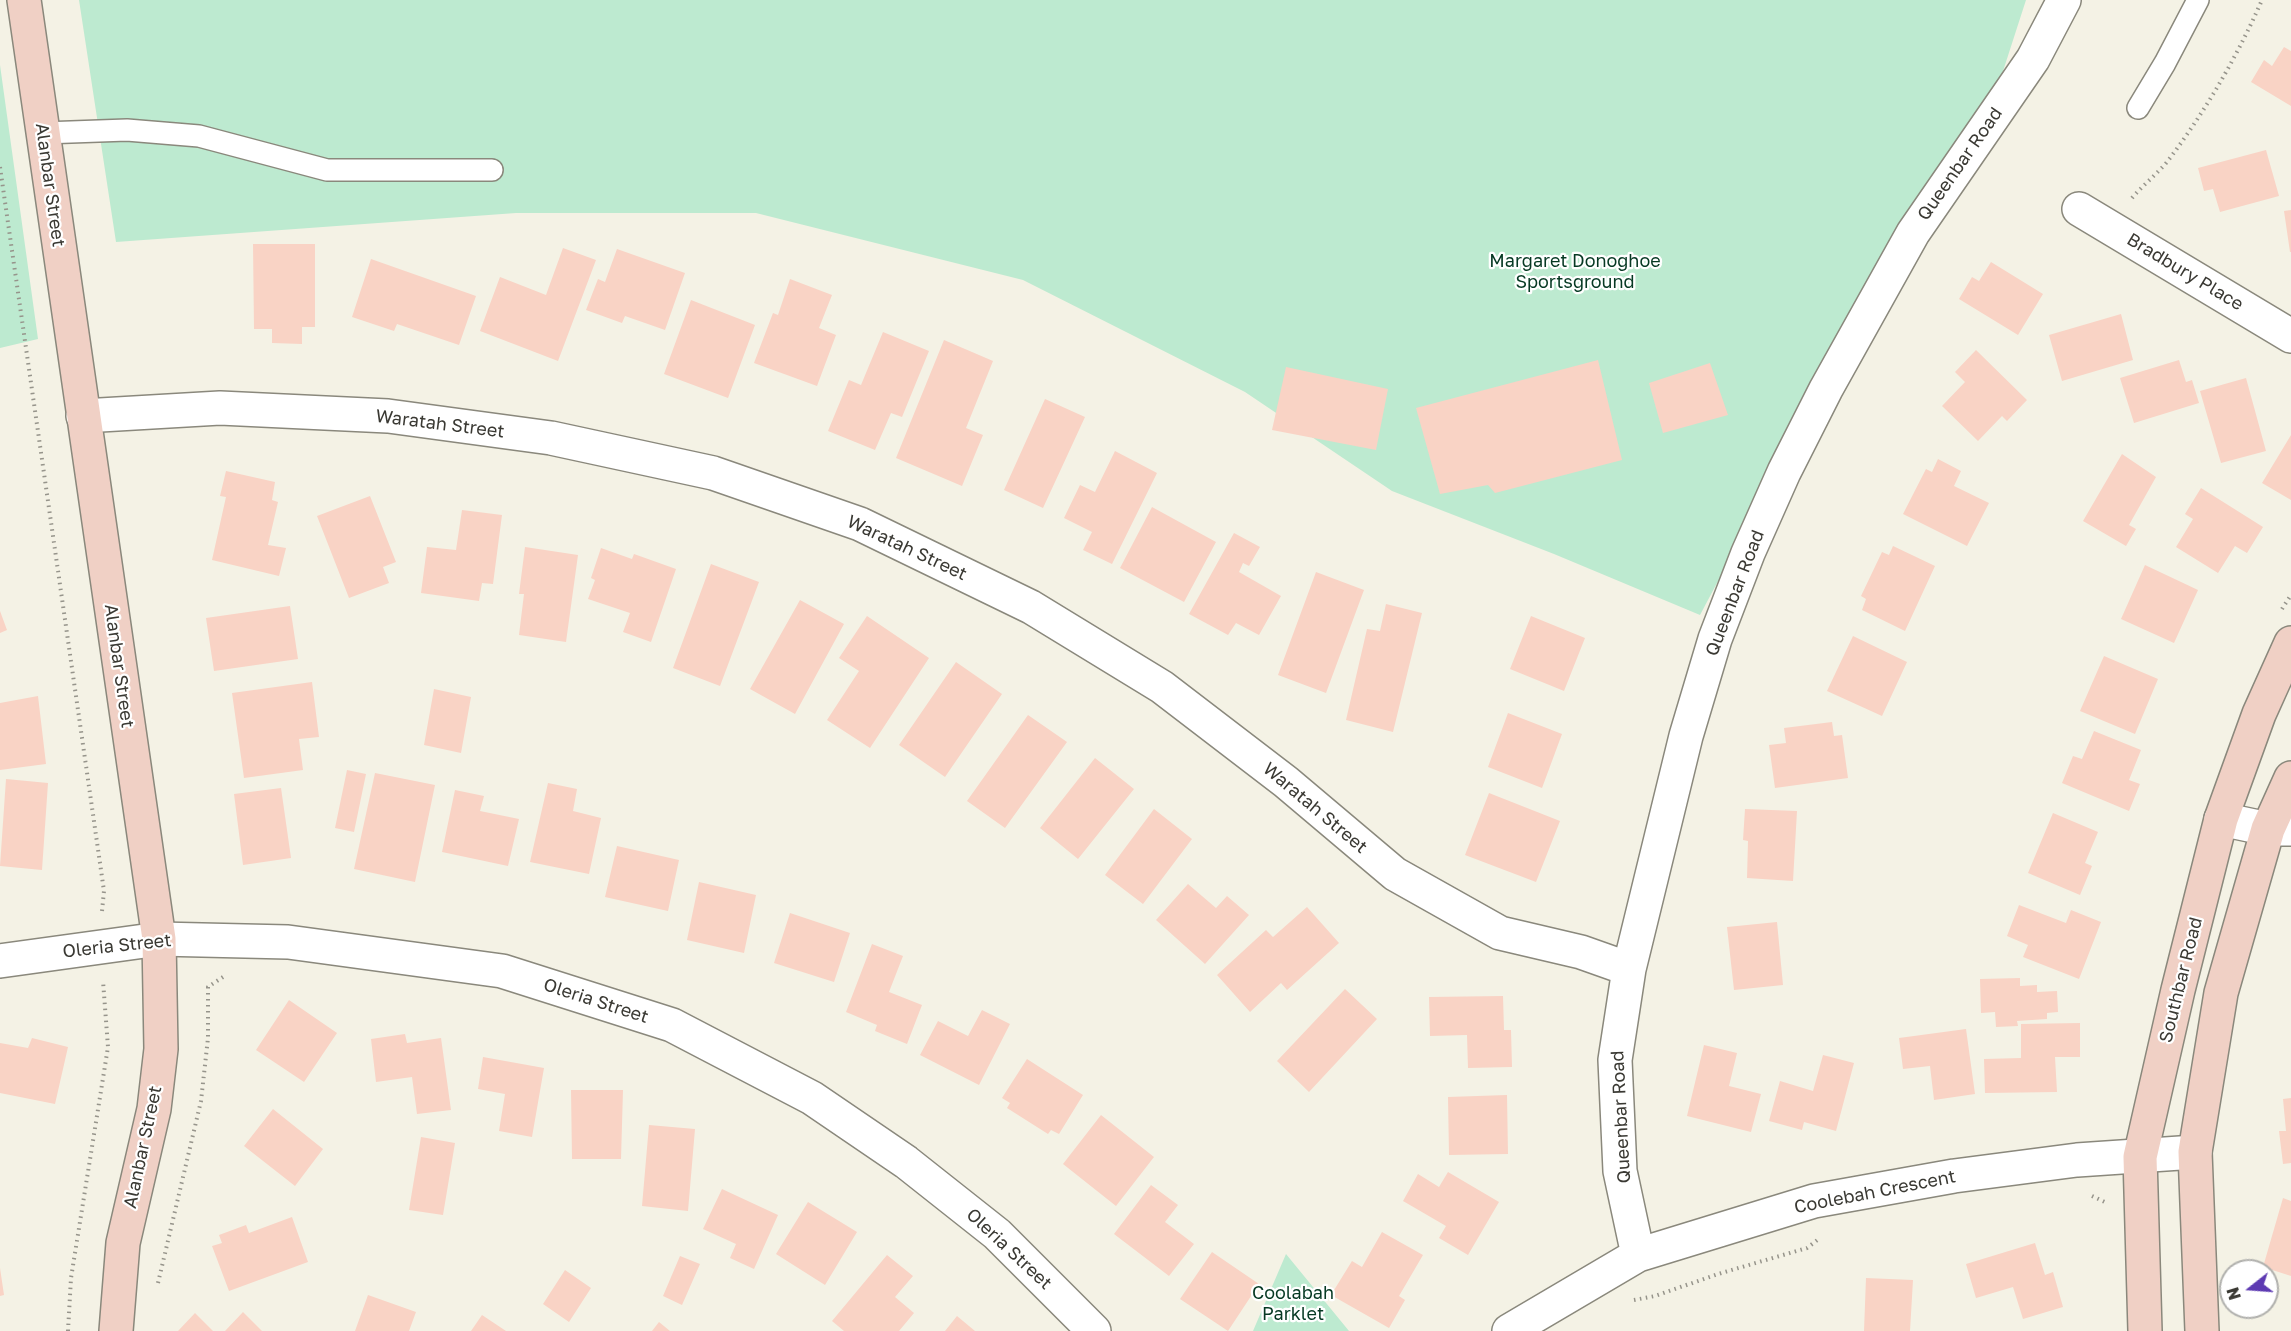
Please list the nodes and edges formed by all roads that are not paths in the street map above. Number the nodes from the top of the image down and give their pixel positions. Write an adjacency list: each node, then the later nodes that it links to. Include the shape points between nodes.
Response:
1 (24, 0): 5 (street, Alanbar Street)
2 (2064, 0): 16 (street, Queenbar Road, via 2033,59 1913,233 1826,389 1780,482 1715,639 1686,736)
3 (2198, 0): 4 (lane)
4 (2138, 108)
5 (43, 133): 6 (lane, via 127,130 199,136 327,170); 9 (street, Alanbar Street)
6 (492, 170)
7 (2079, 209): 8 (street, Bradbury Place)
8 (2291, 336)
9 (82, 416): 14 (street, Alanbar Street); 16 (street, Waratah Street, via 220,408 388,416 551,438 713,473 860,524 1031,607 1162,687 1286,782 1395,874 1500,933 1581,952)
10 (2291, 643): 12 (street, Southbar Road, via 2259,714)
11 (2291, 778): 13 (street)
12 (2221, 819): 13 (street); 18 (street, Southbar Road)
13 (2280, 829): 17 (street, via 2221,993)
14 (159, 939): 15 (street, Oleria Street); 20 (street, Alanbar Street, via 161,1049 154,1109 123,1243); 21 (street, Oleria Street, via 288,942 502,971 672,1025 812,1098 906,1162 997,1234)
15 (0, 961)
16 (1629, 969): 19 (street, Queenbar Road, via 1615,1060 1620,1171)
17 (2195, 1152): 18 (street, Coolebah Crescent); 24 (street)
18 (2140, 1157): 19 (street, Coolebah Crescent, via 2010,1168 1814,1201); 23 (street, Southbar Road)
19 (1638, 1256): 22 (street, Coolebah Crescent)
20 (116, 1331)
21 (1094, 1331)
22 (1509, 1331)
23 (2145, 1331)
24 (2202, 1331)

